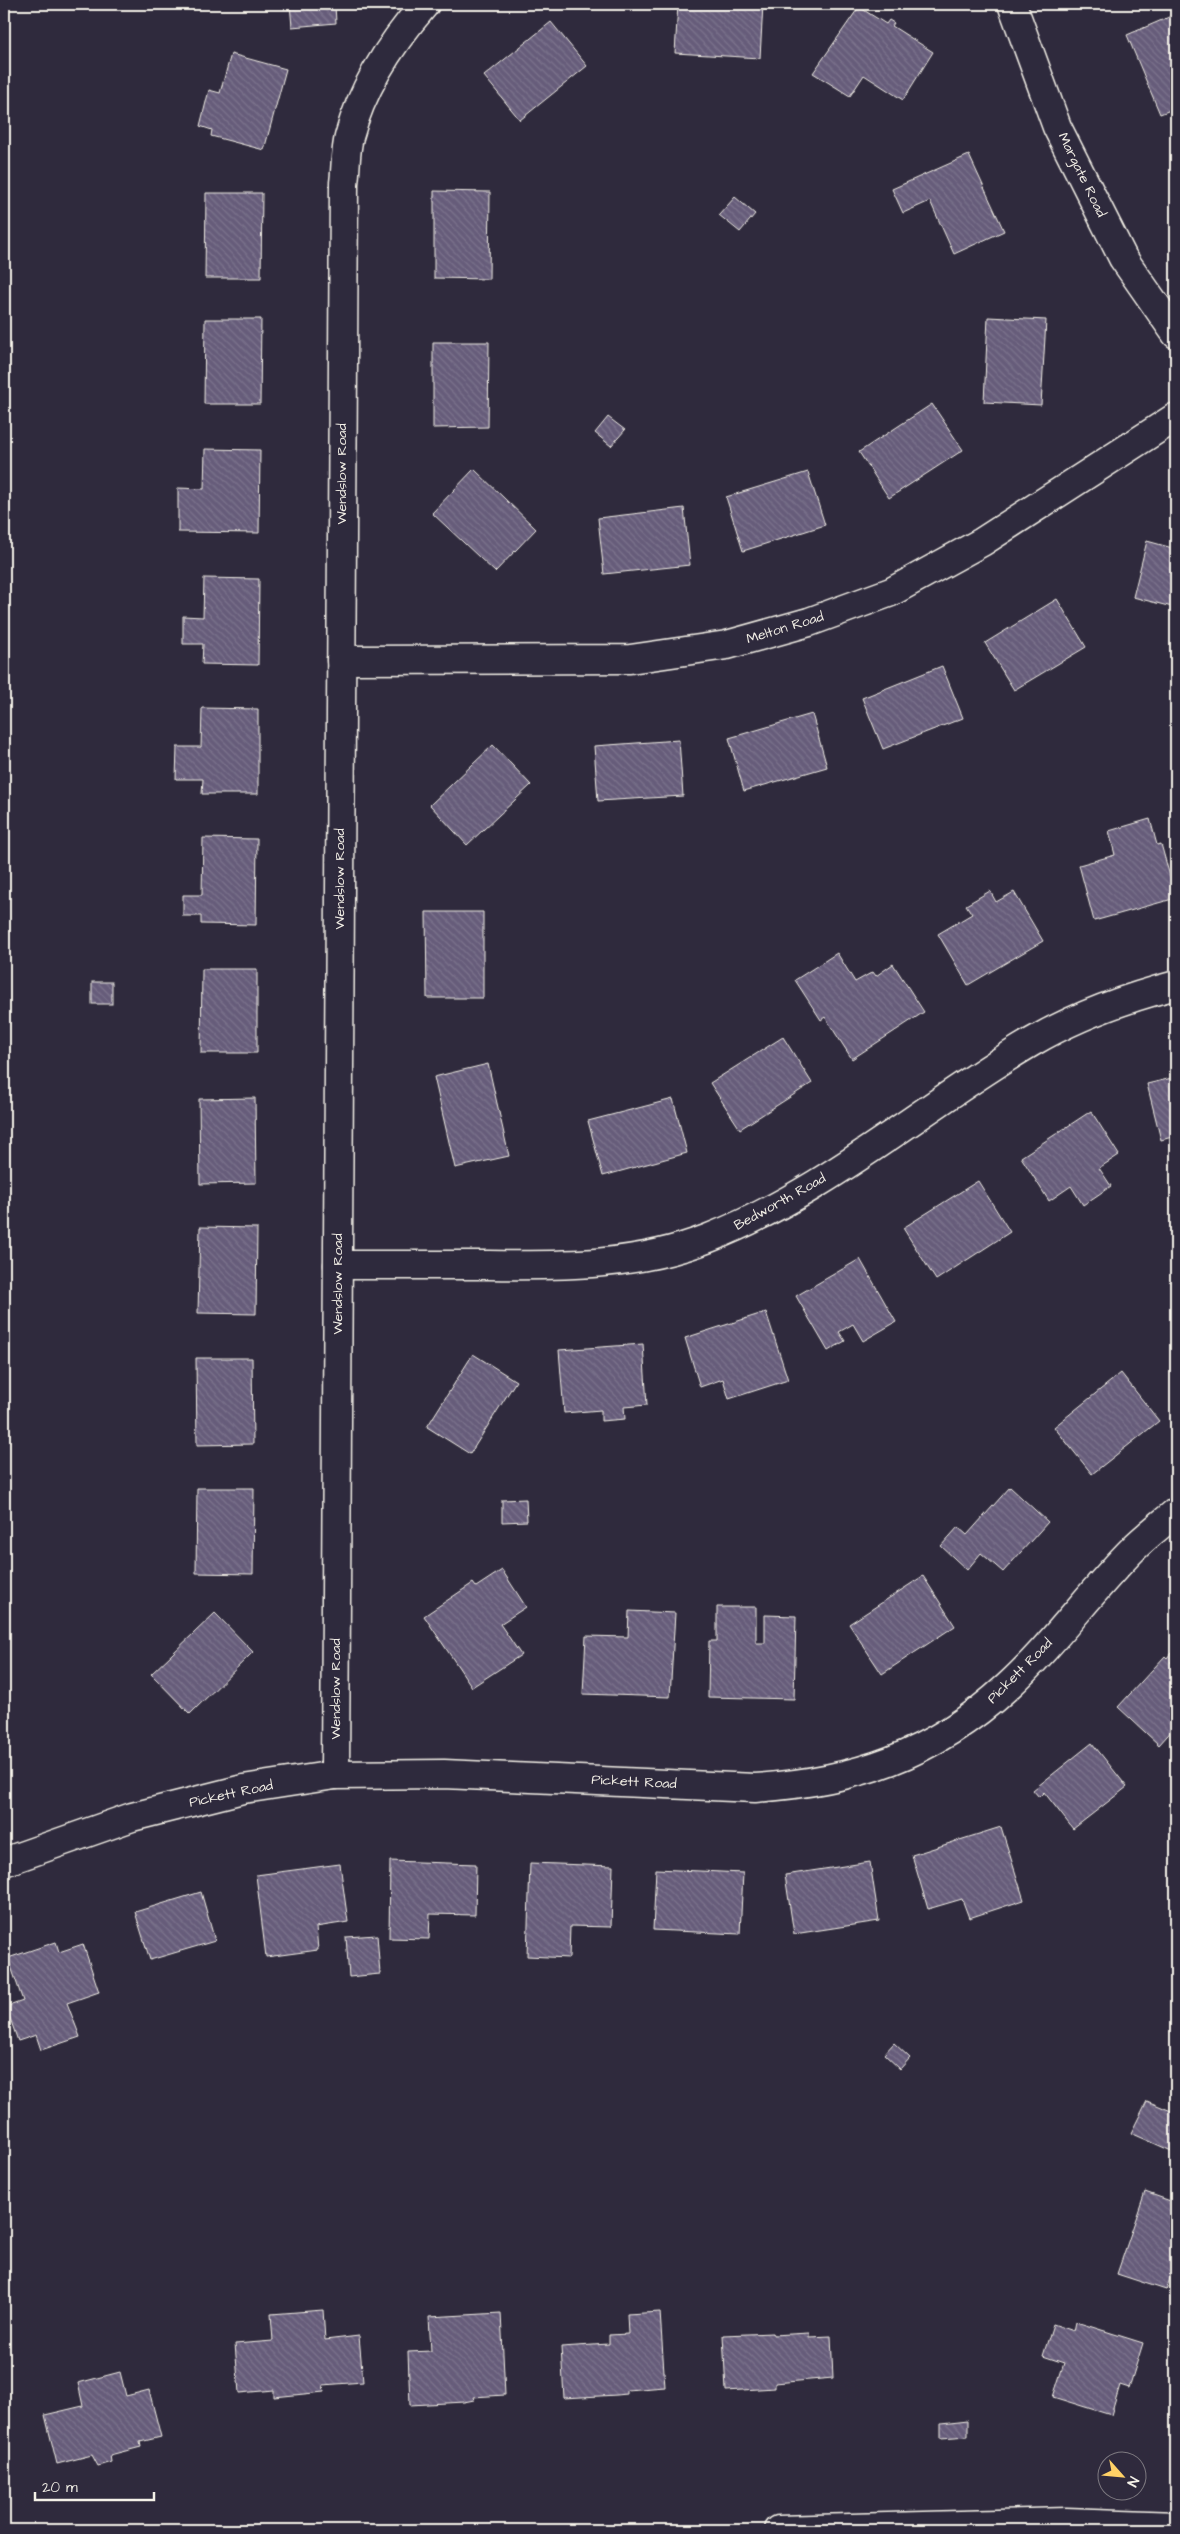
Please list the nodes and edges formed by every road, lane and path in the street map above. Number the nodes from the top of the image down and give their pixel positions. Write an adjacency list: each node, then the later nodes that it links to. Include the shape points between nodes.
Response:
1 (425, 4): 5 (street, Wendslow Road, via 397,37 366,93 348,138 344,184)
2 (1012, 4): 3 (street, Margate Road, via 1057,127 1123,258)
3 (1176, 334)
4 (1176, 417): 5 (street, Melton Road, via 974,546 891,592 810,622 727,646 630,658)
5 (341, 660): 7 (street, Wendslow Road)
6 (1176, 985): 7 (street, Bedworth Road, via 1130,997 1080,1017 1032,1042 802,1192 751,1221 707,1239 660,1254 568,1266)
7 (338, 1265): 9 (street, Wendslow Road)
8 (1176, 1512): 9 (street, Pickett Road, via 1133,1549 1035,1659 975,1714 893,1761 850,1775 799,1785 755,1788 444,1774)
9 (335, 1775): 10 (street, Pickett Road, via 243,1789 132,1817)
10 (4, 1862)
11 (1176, 2526): 12 (street, via 1066,2522)
12 (778, 2530)

